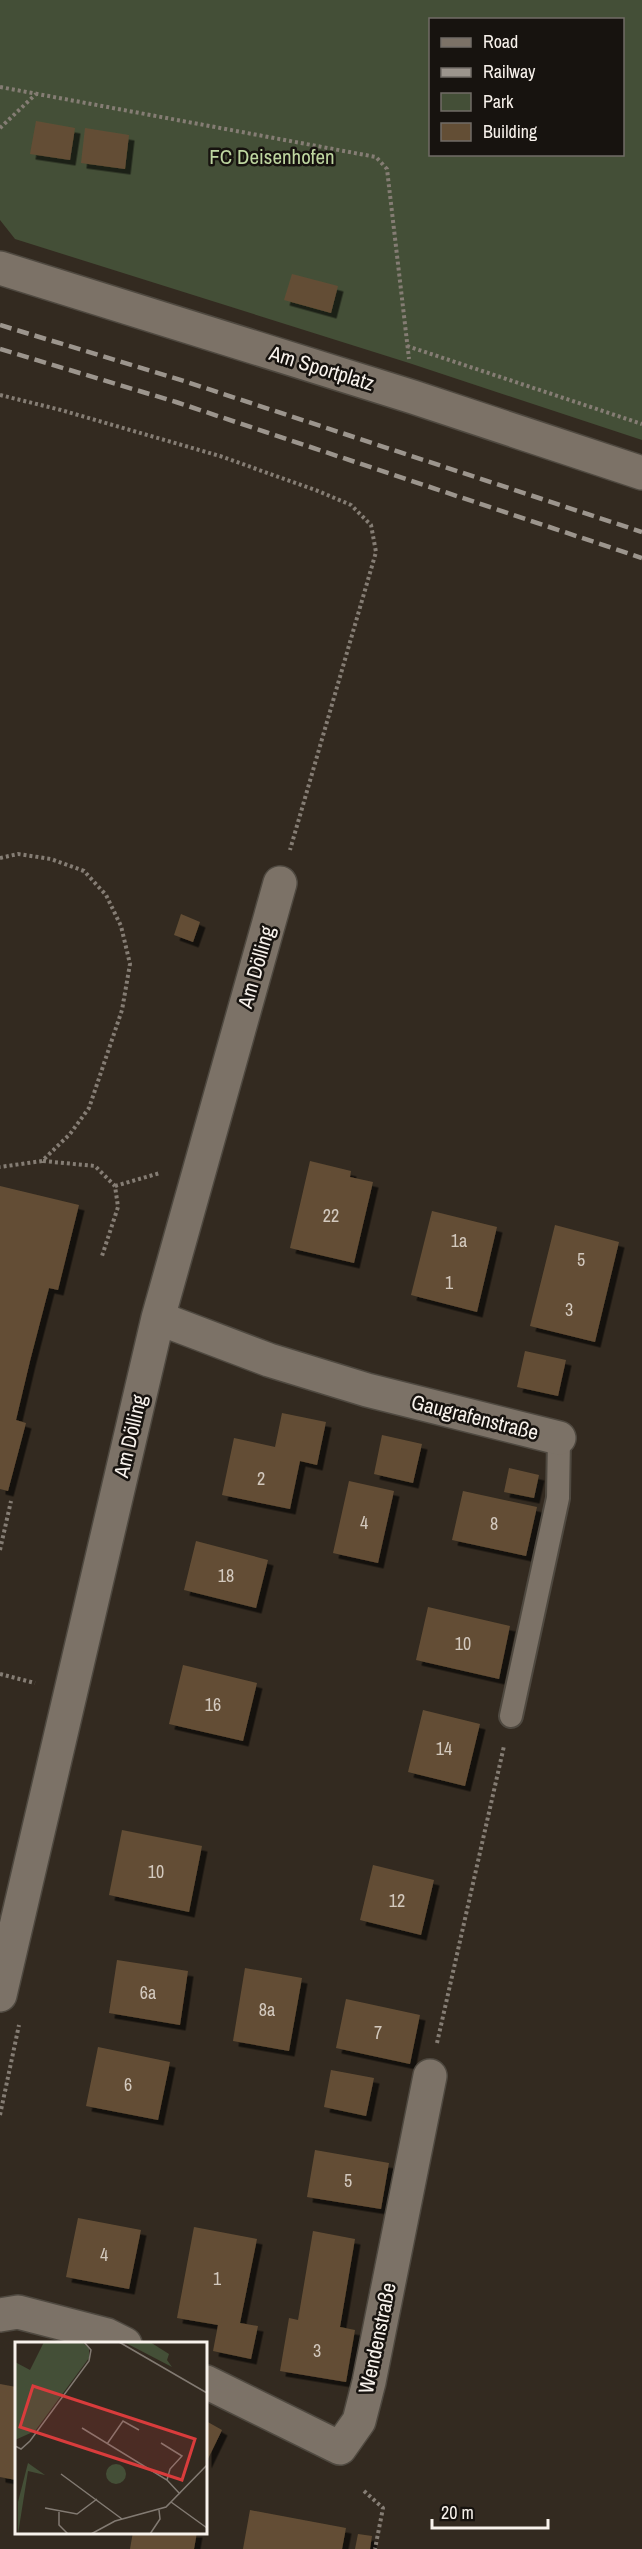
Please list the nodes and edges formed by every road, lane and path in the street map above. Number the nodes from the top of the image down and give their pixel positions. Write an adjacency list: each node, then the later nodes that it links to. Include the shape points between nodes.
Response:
1 (0, 87): 2 (path)
2 (37, 94): 3 (path); 5 (path, via 376,157 387,169)
3 (0, 128)
4 (0, 268): 7 (street, Am Sportplatz)
5 (407, 346): 7 (path); 8 (path)
6 (0, 395): 11 (path, via 220,456 351,505 371,525 376,552)
7 (413, 397): 9 (street, Am Sportplatz)
8 (642, 424)
9 (642, 473)
10 (0, 858): 12 (path, via 18,854 51,859 84,871 106,895 121,926 130,964 122,1010 89,1108 70,1134)
11 (280, 883): 17 (street, Am Dölling)
12 (42, 1161): 13 (path); 15 (path, via 95,1166)
13 (0, 1167)
14 (164, 1172): 15 (path)
15 (115, 1186): 16 (path, via 118,1207)
16 (102, 1256)
17 (158, 1318): 18 (street, Gaugrafenstraße, via 269,1360 366,1390); 22 (street, Am Dölling)
18 (559, 1438): 21 (lane, Gaugrafenstraße, via 558,1498)
19 (11, 1501): 20 (path)
20 (0, 1550)
21 (511, 1716): 23 (path)
22 (0, 1995)
23 (430, 2076): 26 (street, Wendenstraße, via 369,2382 359,2421 340,2448)
24 (0, 2315): 25 (street, via 18,2312)
25 (122, 2342)
26 (207, 2382)
27 (364, 2491): 28 (path, via 383,2508)
28 (375, 2549)

